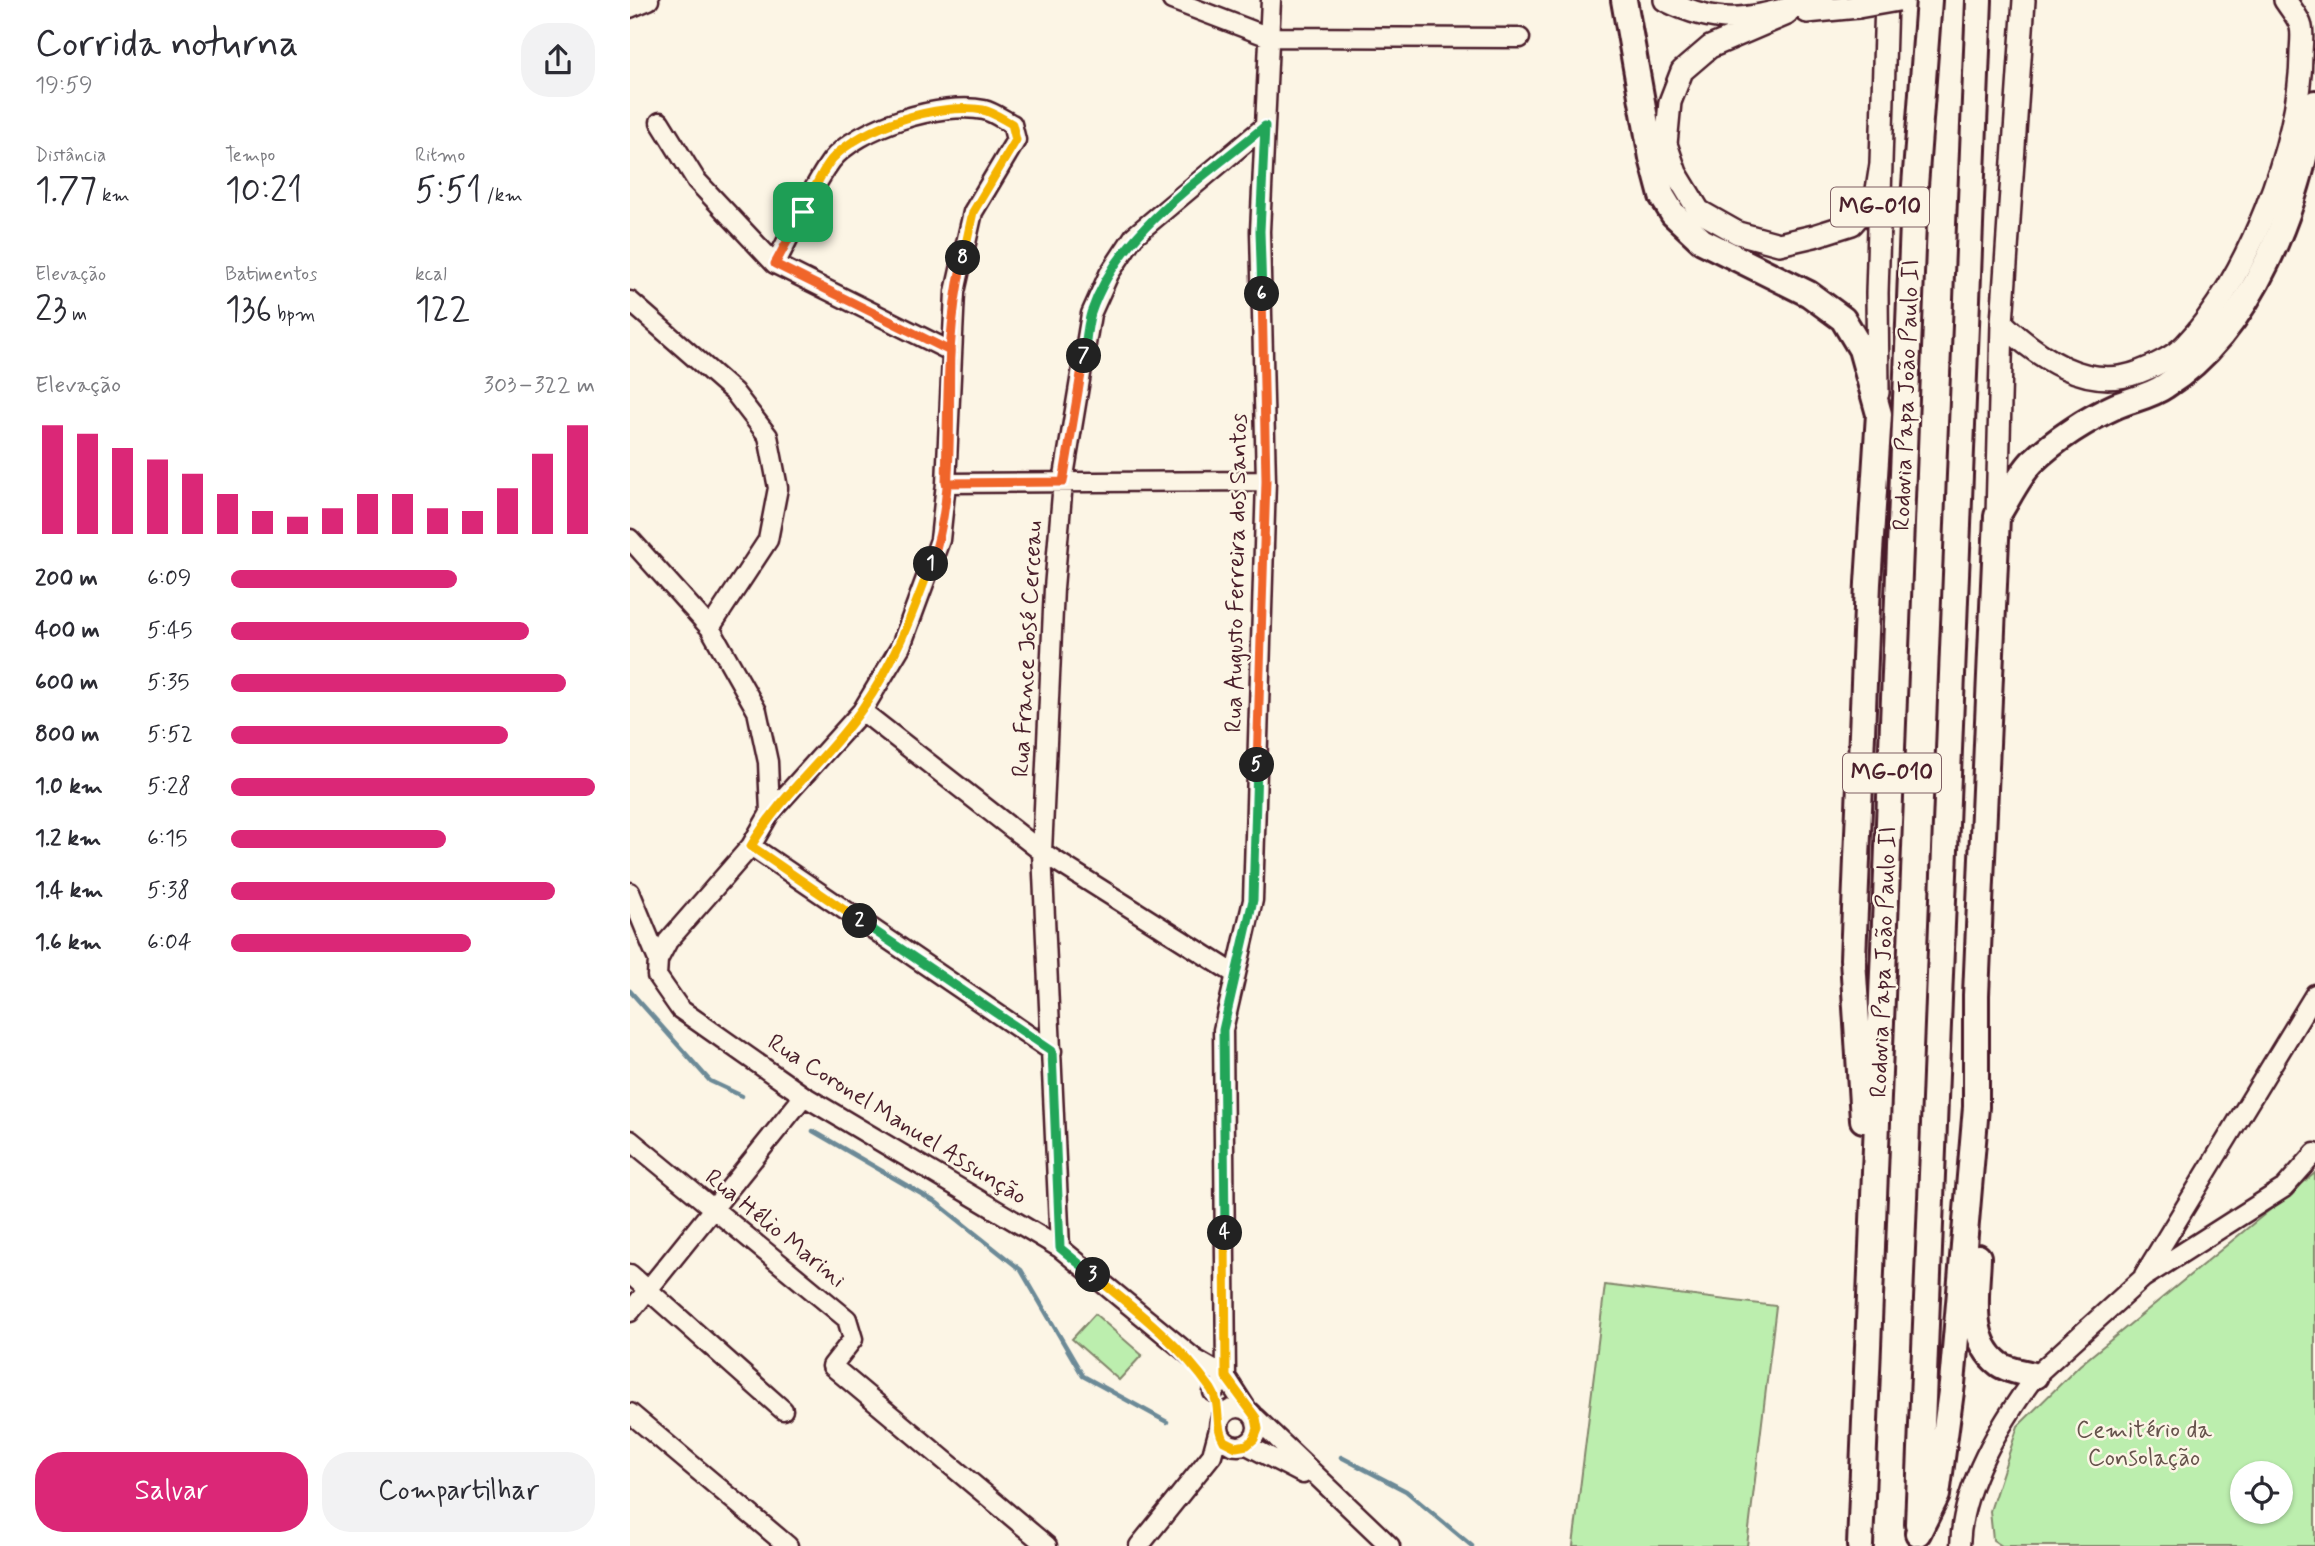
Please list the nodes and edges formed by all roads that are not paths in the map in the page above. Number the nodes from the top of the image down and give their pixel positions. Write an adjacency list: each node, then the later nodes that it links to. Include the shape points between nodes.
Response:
1 (649, 0): 13 (street)
2 (1172, 0): 16 (street)
3 (1271, 0): 16 (street, Rua Augusto Ferreira dos Santos)
4 (1624, 0): 26 (highway, via 1662,197 1673,214 1702,240 1809,294 1843,319 1861,349)
5 (1665, 0): 15 (main road, via 1710,18)
6 (1824, 0): 15 (main road)
7 (1886, 0): 21 (main road, MG-010)
8 (1898, 0): 14 (main road, bridge)
9 (1929, 0): 48 (highway, Rodovia Papa João Paulo II / MG-010, via 1914,199)
10 (1979, 0): 64 (highway, MG-010)
11 (2024, 0): 24 (main road)
12 (2285, 0): 24 (main road, via 2301,26 2301,79 2278,175 2240,266 2183,347 2138,373 2069,372 2032,351)
13 (630, 8)
14 (1787, 15): 15 (main road); 21 (main road, via 1710,47 1682,71 1670,102 1666,144 1676,173 1699,211 1738,233 1779,244 1852,224 1876,196)
15 (1736, 20)
16 (1269, 37): 17 (street); 20 (street, Rua Augusto Ferreira dos Santos)
17 (1520, 38)
18 (2315, 103): 30 (highway, via 2289,206 2261,275 2224,331 2199,362 2162,388 2114,407 2031,463)
19 (660, 122): 22 (street, via 696,180)
20 (1265, 126): 27 (street, Rua Augusto Ferreira dos Santos, via 1260,231); 28 (street, Rua France José Cerceau, via 1134,236 1109,274 1091,314)
21 (1881, 164): 26 (main road, MG-010)
22 (775, 264): 25 (street); 25 (street, via 832,159 862,138 908,116 952,109 985,110 1012,124 1016,140 973,212 955,292)
23 (630, 301): 32 (street, via 734,392 768,436 778,488 768,540)
24 (2002, 323): 30 (main road)
25 (950, 351): 29 (street)
26 (1879, 414): 48 (highway, via 1853,959)
27 (1266, 481): 28 (street); 39 (street, Rua Augusto Ferreira dos Santos, via 1253,900)
28 (1063, 482): 29 (street); 36 (street, Rua France José Cerceau)
29 (946, 483): 33 (street, via 940,540 901,646)
30 (1997, 516): 43 (highway, via 1976,995)
31 (632, 543): 32 (street)
32 (710, 628): 34 (street, via 757,711 768,762)
33 (862, 711): 34 (street); 36 (street)
34 (770, 813): 35 (street)
35 (751, 846): 38 (street, via 668,941); 41 (street)
36 (1041, 852): 39 (street); 41 (street, Rua France José Cerceau)
37 (630, 892): 38 (street, Rua Coronel Manuel Assunção)
38 (658, 960): 42 (street, Rua Coronel Manuel Assunção, via 657,976 680,1009)
39 (1235, 974): 54 (street, Rua Augusto Ferreira dos Santos, via 1223,1030)
40 (2315, 994): 50 (street)
41 (1052, 1051): 47 (street, Rua France José Cerceau)
42 (804, 1096): 46 (street); 47 (street, Rua Coronel Manuel Assunção)
43 (1976, 1107): 55 (highway, via 1978,1335 2001,1367); 64 (highway, via 1952,1384 1937,1495)
44 (630, 1140): 46 (street, Rua Hélio Marini)
45 (2315, 1153): 50 (street, via 2284,1188)
46 (713, 1210): 51 (street); 67 (street, Rua Hélio Marini, via 847,1319 853,1339 832,1366)
47 (1060, 1248): 53 (street, Rua Coronel Manuel Assunção)
48 (1872, 1264): 69 (highway, Rodovia Papa João Paulo II / MG-010)
49 (630, 1273): 51 (street)
50 (2143, 1278): 55 (street)
51 (649, 1288): 52 (street); 57 (street)
52 (630, 1312)
53 (1171, 1339): 54 (street, Rua Coronel Manuel Assunção); 56 (street)
54 (1226, 1377): 56 (street); 59 (street, Rua Coronel Manuel Assunção)
55 (2035, 1377): 70 (street, via 1974,1483)
56 (1213, 1392): 60 (street)
57 (783, 1410)
58 (630, 1413): 66 (street)
59 (1252, 1415): 60 (street, via 1232,1409); 61 (street, via 1256,1434); 62 (street, Rua Coronel Manuel Assunção)
60 (1219, 1425): 61 (street, via 1230,1445); 63 (street, via 1212,1455)
61 (1245, 1446): 62 (street); 63 (street, via 1222,1458)
62 (1322, 1484): 65 (street, Rua Coronel Manuel Assunção)
63 (1189, 1486): 68 (street)
64 (1918, 1540)
65 (1380, 1543)
66 (788, 1546)
67 (1047, 1546)
68 (1139, 1546)
69 (1860, 1546)
70 (1960, 1546)

